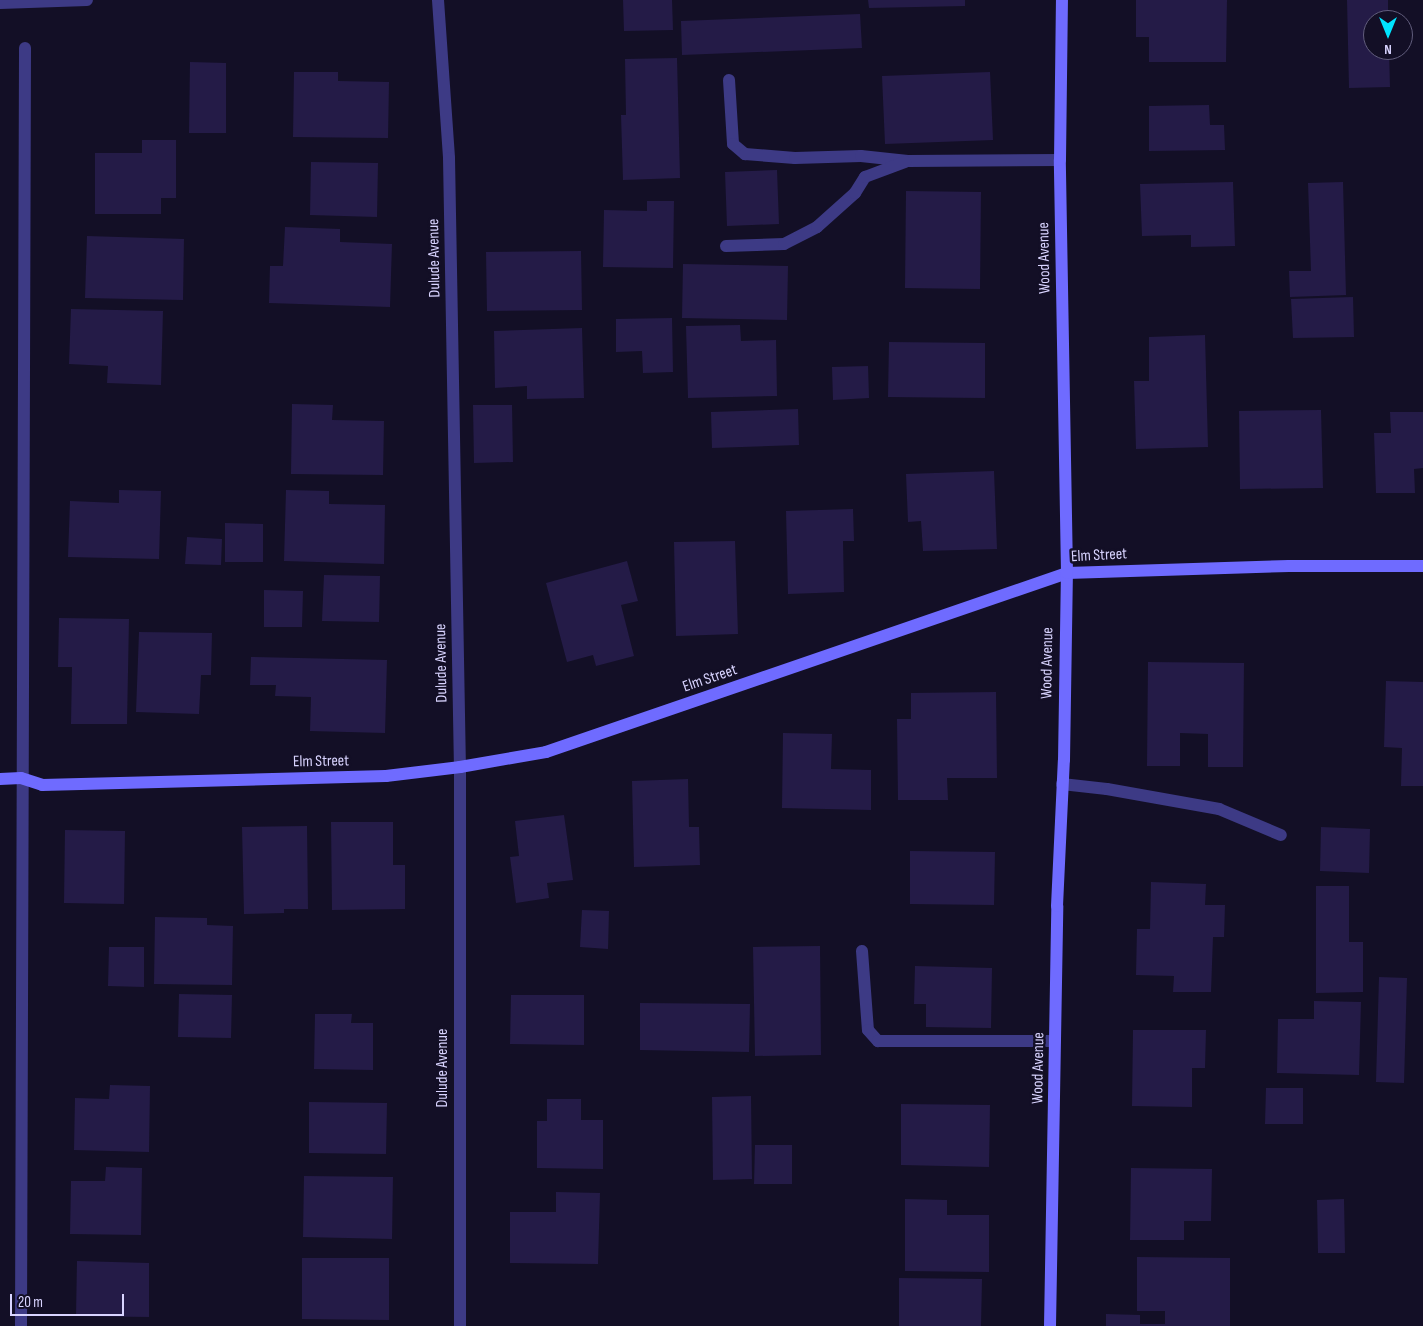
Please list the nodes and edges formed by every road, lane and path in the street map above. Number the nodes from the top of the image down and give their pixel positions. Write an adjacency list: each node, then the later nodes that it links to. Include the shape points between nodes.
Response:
1 (87, 0): 4 (street)
2 (438, 0): 12 (street, Dulude Avenue, via 449,158)
3 (1062, 0): 7 (street, Wood Avenue)
4 (0, 3)
5 (25, 48): 13 (street)
6 (729, 80): 8 (street, via 733,144 745,154 795,158 861,156)
7 (1060, 160): 8 (street); 11 (street, Wood Avenue)
8 (908, 161): 9 (street, via 865,177 855,193 817,227 784,244)
9 (726, 246)
10 (1423, 566): 11 (street, Elm Street, via 1289,566)
11 (1067, 573): 12 (street, Elm Street, via 546,752); 15 (street, Wood Avenue)
12 (460, 767): 13 (street, Elm Street, via 386,776 42,785); 20 (street, Dulude Avenue)
13 (21, 778): 14 (street, Elm Street); 19 (street)
14 (0, 779)
15 (1062, 784): 16 (street, via 1219,809); 18 (street, Wood Avenue)
16 (1281, 835)
17 (862, 951): 18 (street, via 868,1030 878,1041)
18 (1055, 1041): 21 (street, Wood Avenue)
19 (21, 1326)
20 (460, 1326)
21 (1050, 1326)

